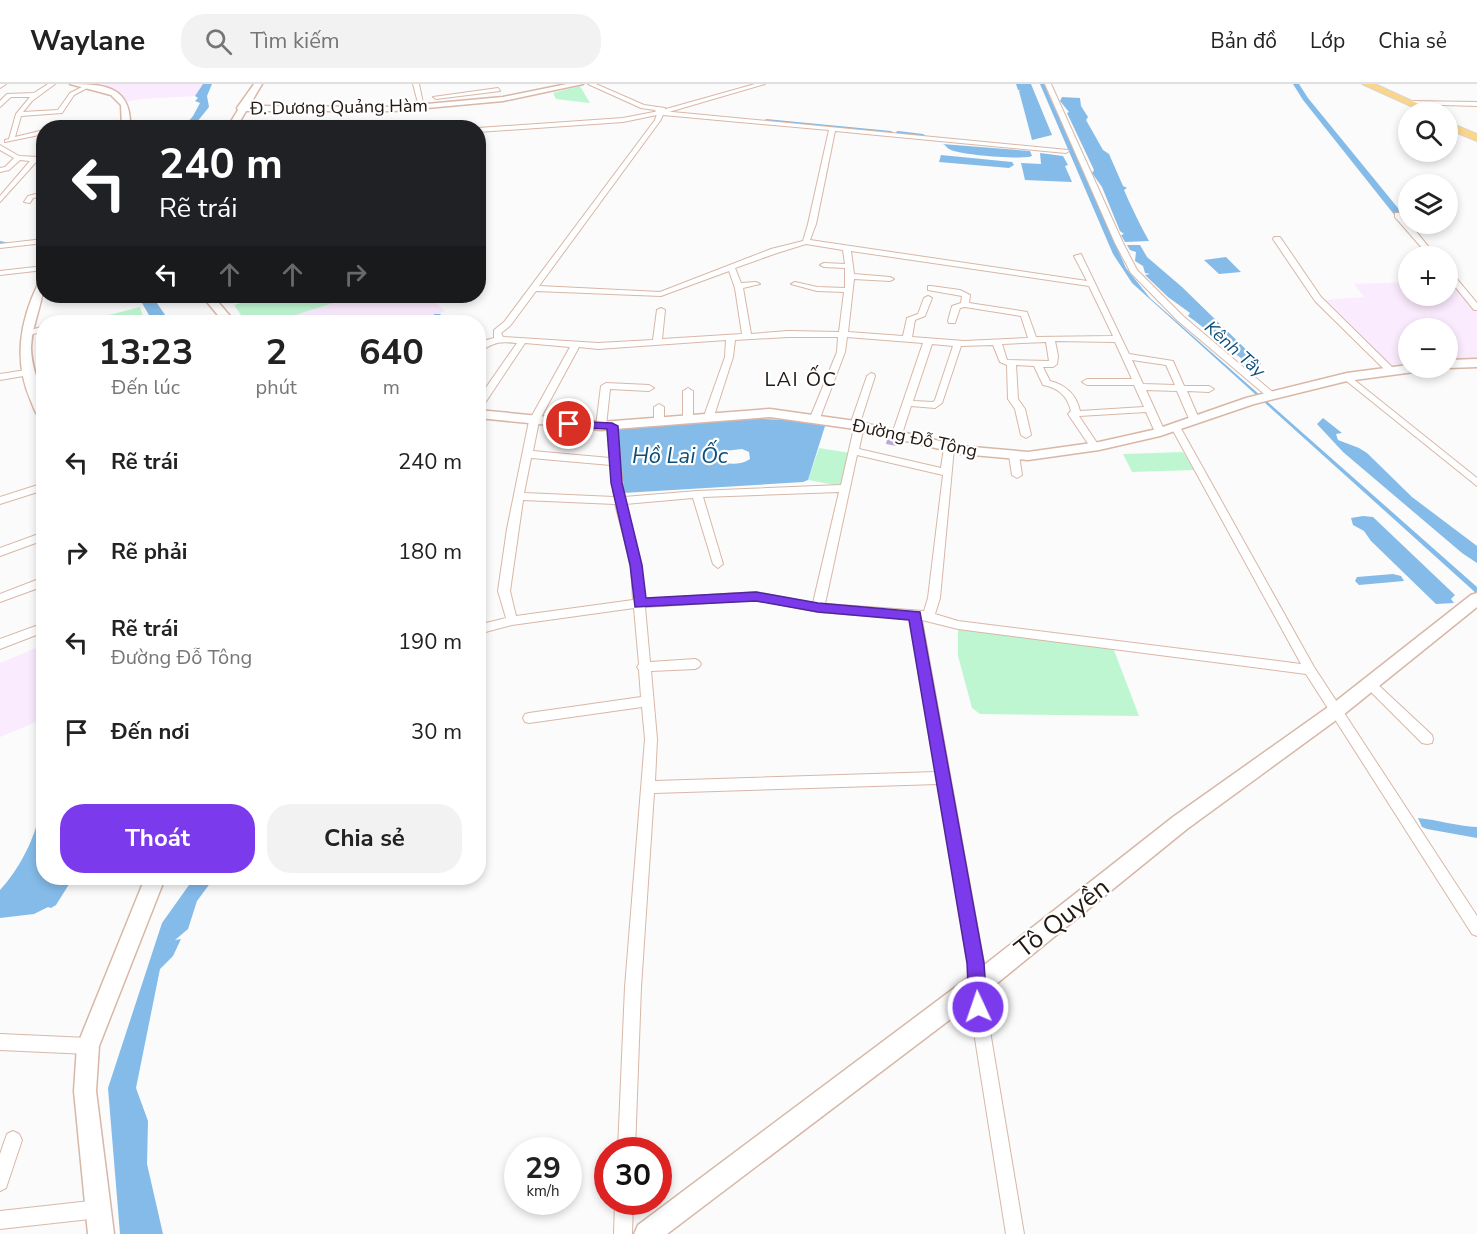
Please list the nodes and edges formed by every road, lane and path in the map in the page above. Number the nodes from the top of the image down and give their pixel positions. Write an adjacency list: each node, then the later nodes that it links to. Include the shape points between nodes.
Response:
1 (52, 84): 13 (street)
2 (74, 84): 11 (main road)
3 (258, 84): 24 (main road)
4 (416, 84): 23 (street)
5 (579, 84): 17 (main road, Đ. Dương Quảng Hàm)
6 (591, 84): 25 (street, via 645,108)
7 (762, 84): 25 (street)
8 (1048, 84): 120 (street, via 1134,271 1180,318)
9 (1357, 84): 18 (highway)
10 (1367, 84): 19 (highway)
11 (88, 86): 27 (street, via 72,94 60,112); 28 (main road, via 123,98)
12 (497, 87): 16 (street); 17 (street)
13 (34, 94): 15 (street); 27 (street)
14 (0, 95): 15 (street)
15 (9, 95): 22 (street)
16 (436, 97)
17 (503, 99): 23 (main road, Đ. Dương Quảng Hàm)
18 (1398, 102)
19 (1407, 102)
20 (1458, 104): 21 (street)
21 (1477, 104)
22 (0, 105)
23 (422, 107): 24 (main road, Đ. Dương Quảng Hàm)
24 (241, 108): 29 (main road)
25 (673, 110): 26 (street)
26 (660, 112): 31 (street); 33 (street, via 595,124); 70 (street, via 658,120)
27 (20, 114): 37 (street)
28 (126, 120)
29 (235, 120)
30 (1458, 124): 34 (highway)
31 (832, 129): 39 (street); 52 (street)
32 (1458, 129): 36 (highway)
33 (486, 130)
34 (1477, 133)
35 (36, 134): 37 (street)
36 (1477, 138)
37 (12, 139): 38 (street)
38 (0, 145): 40 (street)
39 (1066, 151)
40 (10, 155): 41 (street); 42 (street)
41 (0, 156)
42 (18, 158): 43 (street); 45 (street)
43 (36, 159)
44 (36, 162): 46 (street)
45 (3, 170): 46 (street)
46 (24, 172): 48 (street)
47 (36, 195): 49 (street, via 30,196)
48 (0, 200)
49 (28, 202)
50 (1414, 234): 55 (street)
51 (1277, 239): 106 (street, via 1318,299)
52 (806, 242): 56 (street); 61 (street)
53 (36, 243): 54 (street)
54 (0, 246)
55 (1424, 246)
56 (847, 247): 59 (street); 67 (street)
57 (1078, 256): 67 (street)
58 (824, 265): 59 (street)
59 (849, 266): 63 (street)
60 (36, 269): 62 (street)
61 (732, 269): 68 (street); 70 (street, via 661,294)
62 (0, 273)
63 (850, 276): 64 (street); 72 (street)
64 (890, 279)
65 (756, 284): 68 (street)
66 (795, 284): 72 (street)
67 (1092, 284): 88 (street)
68 (738, 286): 84 (street)
69 (1458, 286): 77 (street)
70 (533, 288): 86 (street, via 497,332)
71 (931, 288): 76 (street, via 966,295)
72 (847, 290): 83 (street)
73 (36, 298): 82 (main road)
74 (928, 298): 89 (street, via 921,316 911,318)
75 (212, 303): 79 (main road)
76 (965, 305): 80 (street, via 956,306); 90 (street, via 1024,314)
77 (1477, 308)
78 (661, 310): 94 (street)
79 (221, 315)
80 (952, 321)
81 (36, 330): 82 (street)
82 (26, 333): 107 (main road)
83 (844, 335): 84 (street); 89 (street); 128 (street)
84 (747, 337): 85 (street)
85 (731, 338): 94 (street); 126 (street, via 729,357)
86 (499, 339): 91 (street); 93 (street)
87 (1050, 339): 88 (street); 90 (street); 103 (street, via 1053,364)
88 (1118, 339): 99 (street)
89 (907, 340): 92 (street)
90 (1034, 340): 96 (street)
91 (522, 341): 97 (street); 118 (street)
92 (928, 342): 95 (street); 121 (street)
93 (486, 343)
94 (657, 343): 97 (street)
95 (958, 343): 96 (street); 121 (street, via 939,401 935,405)
96 (997, 343): 100 (street, via 1004,362)
97 (576, 344): 129 (street)
98 (1163, 351): 101 (street)
99 (1126, 356): 101 (street); 113 (street)
100 (1011, 362): 103 (street); 137 (street, via 1013,399 1020,409)
101 (1170, 363): 115 (street)
102 (1477, 363): 104 (main road)
103 (1037, 364): 124 (street, via 1046,383 1060,385 1071,397 1076,412)
104 (1458, 364)
105 (1398, 369): 106 (main road, Đường Đỗ Tông)
106 (1390, 370): 111 (main road, Đường Đỗ Tông)
107 (28, 376): 108 (street); 110 (street); 119 (main road)
108 (36, 376)
109 (871, 376): 132 (street)
110 (0, 377)
111 (1347, 377): 120 (main road, Đường Đỗ Tông); 146 (street)
112 (1087, 382): 113 (street)
113 (1140, 385): 115 (street); 123 (street)
114 (649, 388): 133 (street, via 606,386)
115 (1182, 388): 116 (street); 131 (street)
116 (1209, 389)
117 (688, 391): 127 (street)
118 (486, 395)
119 (36, 396)
120 (1271, 396): 131 (main road, Đường Đỗ Tông)
121 (909, 403): 136 (street)
122 (659, 406): 130 (street)
123 (1150, 410): 124 (street); 135 (street)
124 (1073, 414): 138 (street)
125 (486, 415): 129 (main road, Đường Đỗ Tông)
126 (709, 416): 127 (main road, Đường Đỗ Tông); 128 (main road, Đường Đỗ Tông, via 770,413)
127 (688, 418): 130 (main road, Đường Đỗ Tông)
128 (815, 418): 132 (main road, Đường Đỗ Tông)
129 (534, 421): 133 (main road, Đường Đỗ Tông); 141 (street)
130 (659, 421): 133 (main road, Đường Đỗ Tông)
131 (1195, 421): 134 (main road, Đường Đỗ Tông)
132 (857, 425): 136 (main road, Đường Đỗ Tông); 140 (street)
133 (607, 426): 143 (street)
134 (1176, 427): 135 (main road, Đường Đỗ Tông); 168 (street)
135 (1160, 432): 138 (main road, Đường Đỗ Tông)
136 (897, 434): 139 (main road, Đường Đỗ Tông)
137 (1026, 435)
138 (1094, 446): 142 (main road, Đường Đỗ Tông)
139 (949, 448): 142 (main road, Đường Đỗ Tông); 144 (street)
140 (854, 451): 144 (street); 147 (street)
141 (527, 454): 143 (street); 150 (street)
142 (1014, 455): 145 (street)
143 (615, 462): 152 (street)
144 (945, 472): 161 (street, via 948,473 934,598)
145 (1017, 475)
146 (1477, 483)
147 (846, 488): 149 (street); 160 (street)
148 (36, 489): 151 (street)
149 (697, 494): 152 (street); 155 (street)
150 (520, 496): 152 (street); 162 (street, via 504,591)
151 (0, 501)
152 (619, 501): 159 (street, via 636,565)
153 (36, 540): 154 (street)
154 (7, 553)
155 (718, 564)
156 (36, 584): 157 (street)
157 (0, 598)
158 (1476, 600): 169 (main road, Tô Quyền)
159 (640, 603): 160 (street, via 756,597); 162 (street); 167 (street)
160 (818, 608): 161 (street)
161 (922, 616): 168 (street, via 958,625); 174 (street)
162 (512, 621): 163 (street)
163 (486, 628)
164 (36, 630): 165 (street)
165 (0, 644)
166 (695, 664): 167 (street)
167 (643, 667): 170 (street)
168 (1310, 669): 171 (street)
169 (1370, 684): 171 (main road, Tô Quyền); 173 (street)
170 (647, 701): 172 (street); 175 (street, via 651,740)
171 (1337, 710): 177 (street, via 1398,813); 178 (main road, Tô Quyền, via 1180,823)
172 (529, 718)
173 (1427, 739)
174 (942, 778): 175 (street); 178 (street)
175 (648, 787): 181 (street)
176 (152, 885): 180 (main road)
177 (1477, 929)
178 (977, 985): 189 (main road, Tô Quyền); 190 (street)
179 (0, 1042): 180 (street)
180 (88, 1046): 184 (main road, via 85,1091)
181 (627, 1137)
182 (13, 1140): 183 (street)
183 (0, 1182)
184 (99, 1209): 186 (street); 187 (main road)
185 (624, 1215): 188 (street)
186 (0, 1220)
187 (101, 1234)
188 (623, 1234)
189 (647, 1234)
190 (1015, 1234)

